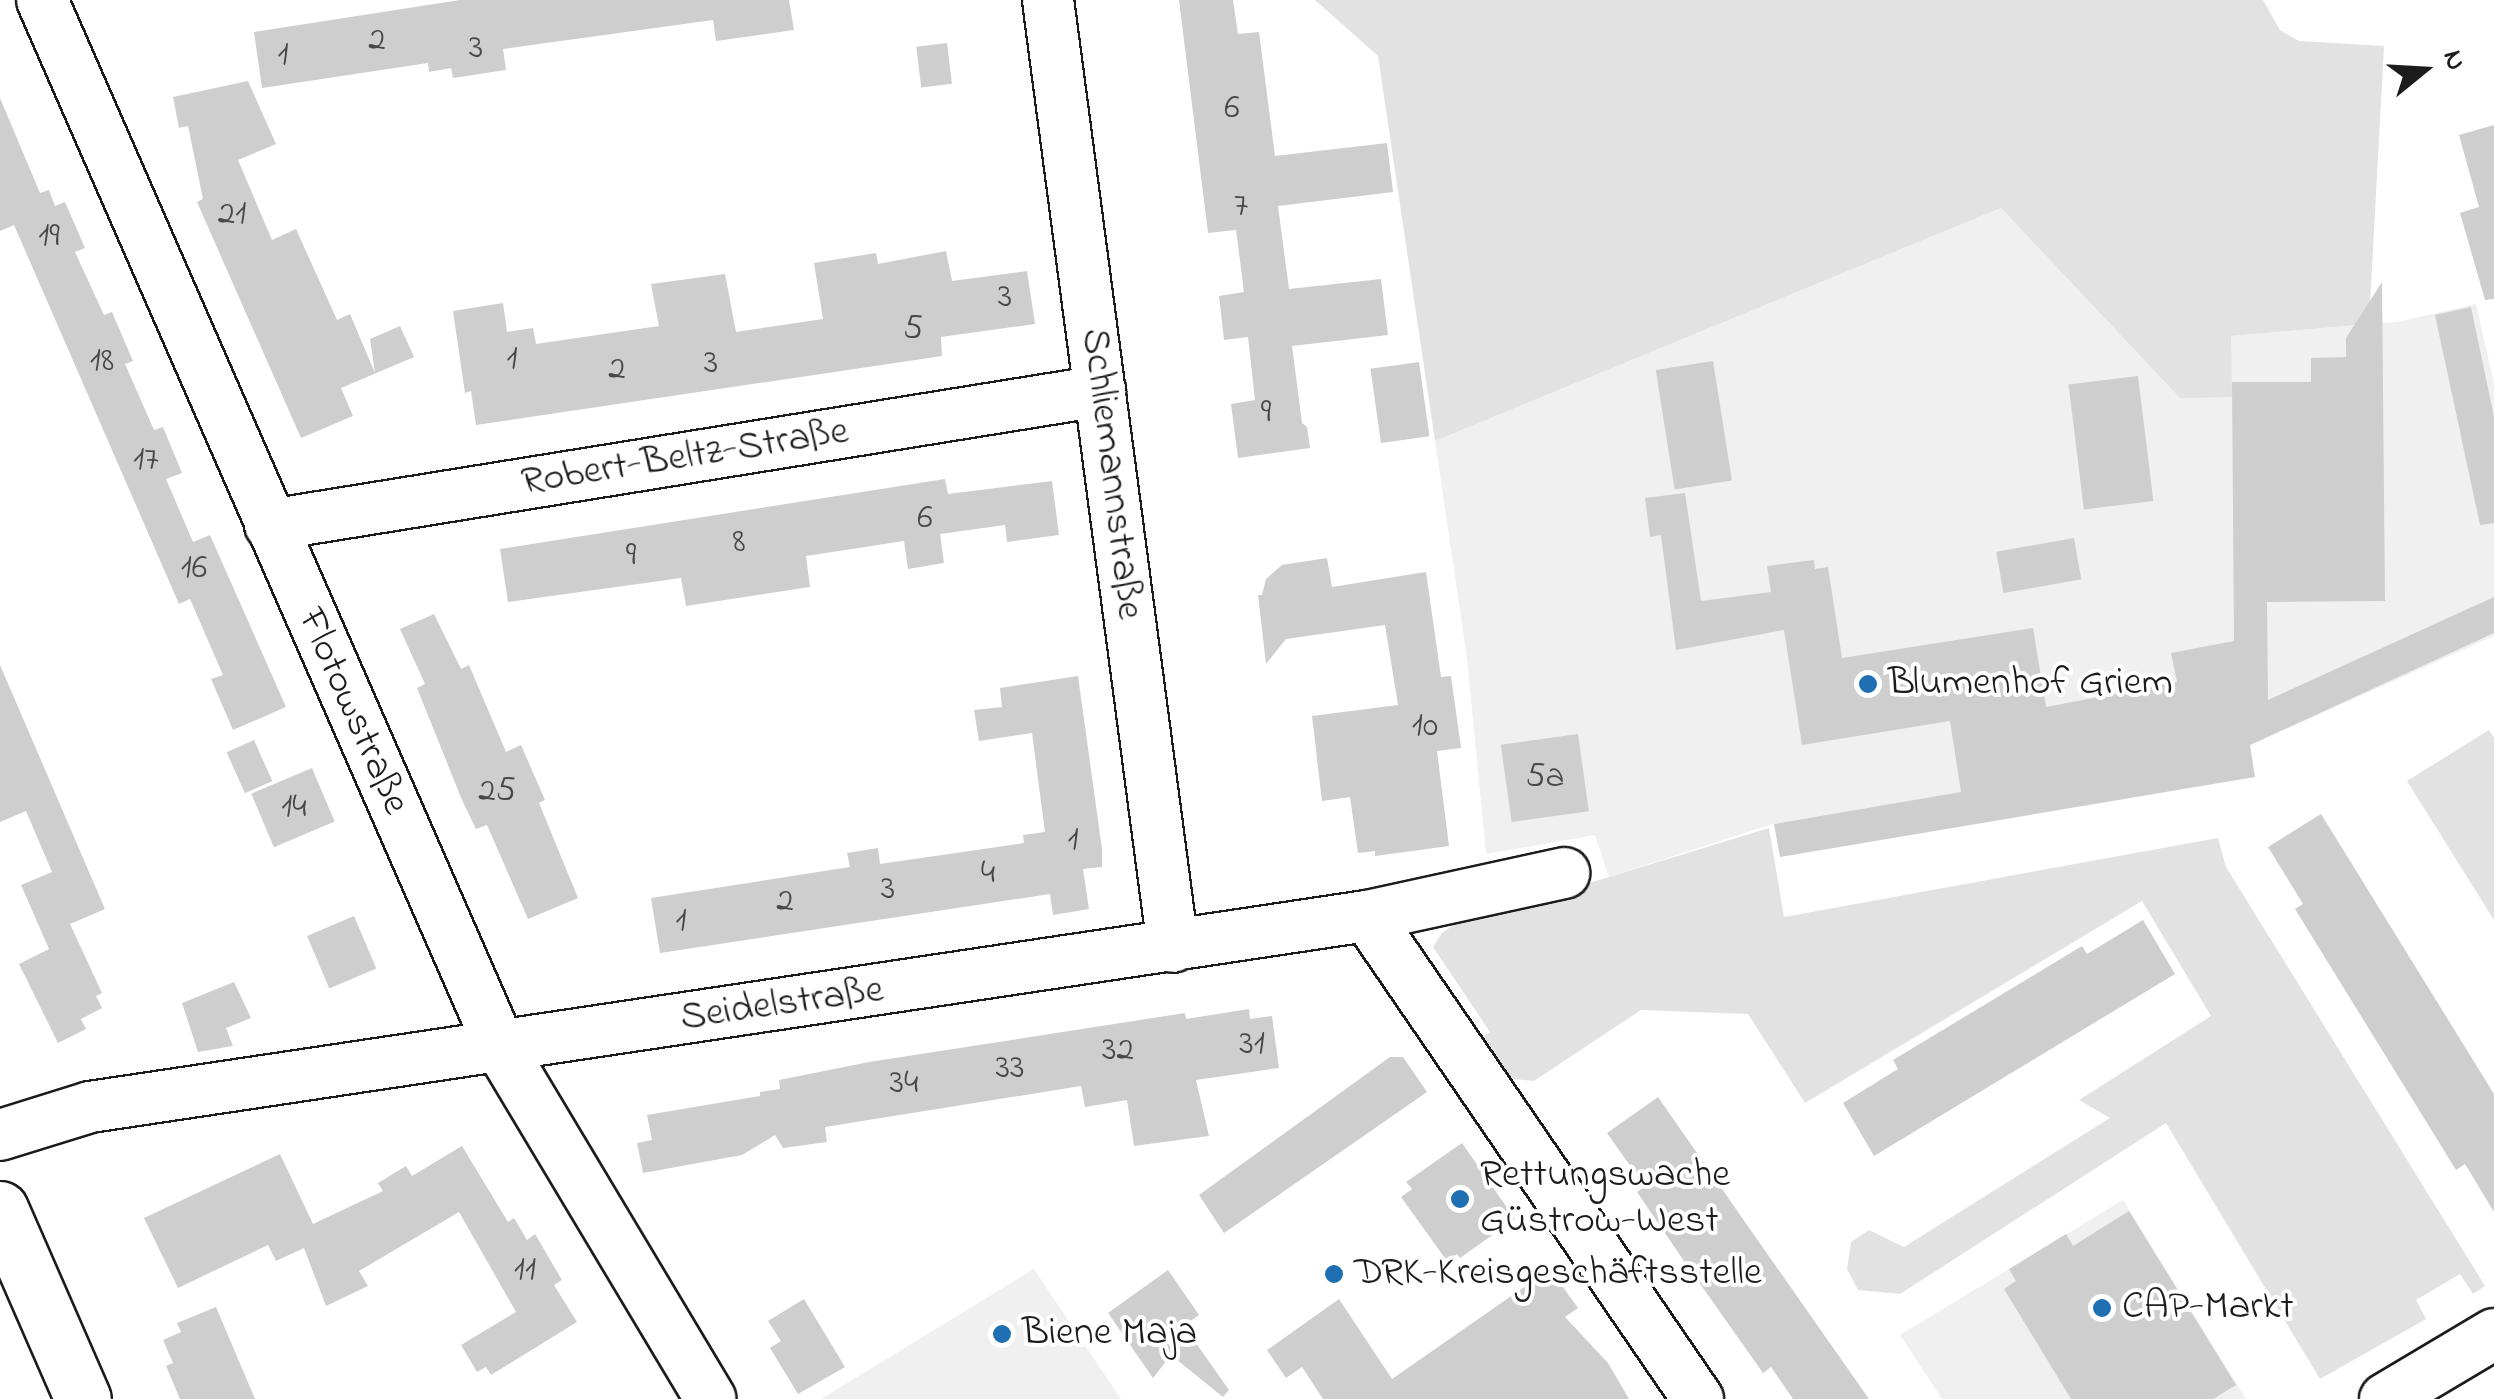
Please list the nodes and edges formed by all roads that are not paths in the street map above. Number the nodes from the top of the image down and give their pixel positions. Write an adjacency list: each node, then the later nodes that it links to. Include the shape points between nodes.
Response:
1 (23, 0): 4 (street)
2 (42, 0): 6 (street, Flotowstraße)
3 (1048, 0): 5 (street, Schliemannstraße)
4 (0, 8)
5 (1100, 391): 6 (street, Robert-Beltz-Straße); 9 (street, Schliemannstraße)
6 (270, 526): 10 (street, Flotowstraße)
7 (1564, 873): 8 (street, Seidelstraße)
8 (1367, 916): 9 (street, Seidelstraße); 16 (street)
9 (1173, 947): 10 (street, Seidelstraße)
10 (500, 1047): 11 (street, Seidelstraße, via 90,1107); 15 (street, Flotowstraße)
11 (0, 1136)
12 (0, 1209): 14 (main road)
13 (2494, 1334): 17 (street)
14 (82, 1399)
15 (711, 1399)
16 (1698, 1399)
17 (2385, 1399)

